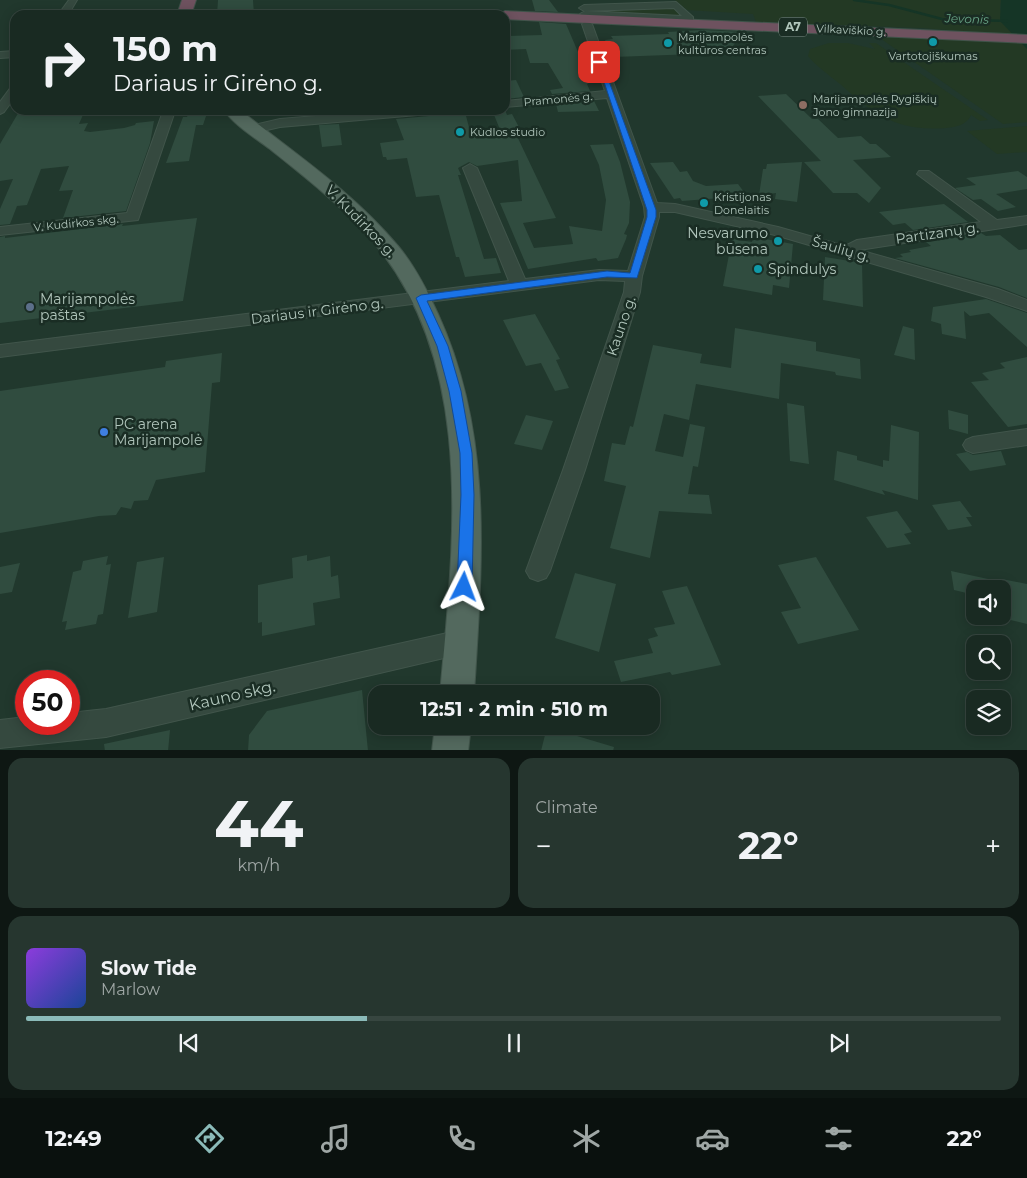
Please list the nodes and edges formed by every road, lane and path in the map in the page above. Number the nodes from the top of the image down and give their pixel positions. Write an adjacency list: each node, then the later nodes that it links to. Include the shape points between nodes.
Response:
1 (673, 3): 2 (street); 2 (street, via 690,19)
2 (585, 13): 3 (highway, A7); 4 (highway, Vilkaviškio g. / A7); 5 (street, Kauno g.)
3 (510, 15)
4 (1027, 39)
5 (611, 94): 7 (street, Pramonės g.); 15 (street, Kauno g.)
6 (10, 96): 8 (street)
7 (510, 104)
8 (0, 110)
9 (168, 115): 18 (street, V. Kudirkos skg., via 133,217)
10 (237, 115): 12 (main road, V. Kudirkos g.)
11 (372, 115): 12 (street, via 280,123)
12 (254, 129): 22 (main road, V. Kudirkos g., via 336,194 374,230 395,255)
13 (470, 168): 21 (street)
14 (924, 174): 17 (street)
15 (651, 207): 19 (street, Šaulių g., via 675,208 724,218); 20 (street, Kauno g., via 652,217)
16 (1027, 220): 17 (street, Partizanų g.)
17 (994, 225): 19 (street, Partizanų g., via 858,245)
18 (0, 231)
19 (849, 252): 23 (street, Šaulių g.)
20 (634, 276): 21 (street, Dariaus ir Girėno g., via 607,274); 27 (street, Kauno g., via 632,292)
21 (519, 285): 22 (street, Dariaus ir Girėno g.)
22 (421, 298): 24 (street, Dariaus ir Girėno g.); 28 (main road, V. Kudirkos g., via 442,346 455,391 466,453)
23 (1027, 306)
24 (0, 351)
25 (1027, 438): 26 (street)
26 (973, 445)
27 (538, 571)
28 (461, 642): 29 (main road, V. Kudirkos g.); 30 (street, Kauno skg., via 106,723)
29 (458, 685)
30 (0, 734)
31 (452, 735): 32 (main road)
32 (450, 750)

